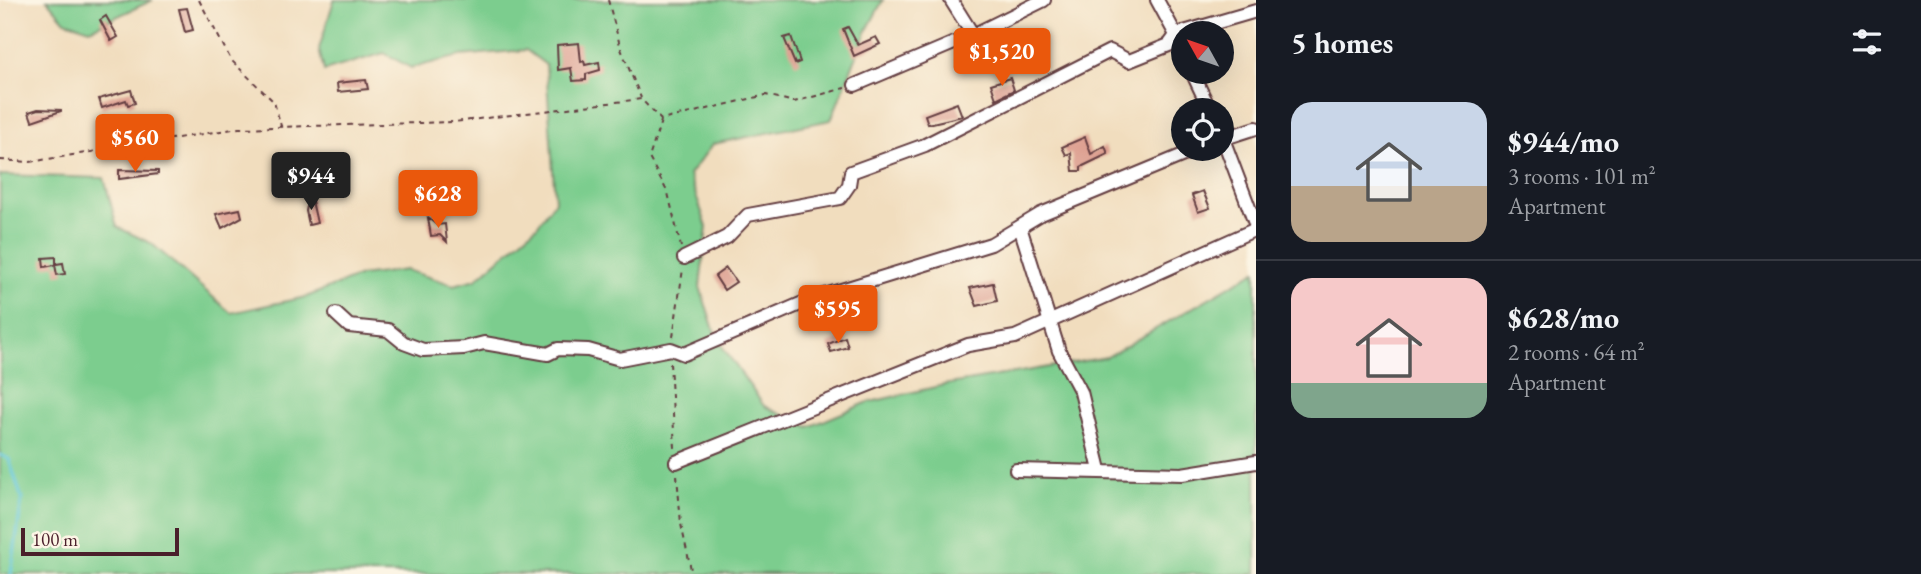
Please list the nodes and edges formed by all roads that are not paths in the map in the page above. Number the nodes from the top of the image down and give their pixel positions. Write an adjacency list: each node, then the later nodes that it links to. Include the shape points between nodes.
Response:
1 (951, 0): 7 (street)
2 (1044, 0): 7 (street)
3 (1157, 0): 6 (street)
4 (1256, 11): 5 (street)
5 (1222, 21)
6 (1171, 24)
7 (973, 35): 9 (street)
8 (1171, 42): 16 (street, via 1129,61 1110,51 1081,63 925,145 851,172 840,198 748,215 727,237)
9 (855, 85)
10 (1256, 128): 11 (street)
11 (1234, 134)
12 (1171, 160): 14 (street)
13 (1231, 161): 15 (street)
14 (1020, 227): 17 (street, via 991,244 812,299 684,354 671,349 620,359 587,350 558,349 548,354 484,343 423,350 388,330 349,326); 18 (street)
15 (1256, 227): 18 (street)
16 (684, 258)
17 (337, 314)
18 (1050, 321): 19 (street, via 1015,337 968,345); 22 (street, via 1059,351 1081,392)
19 (676, 462)
20 (1256, 462): 22 (street, via 1182,474)
21 (1016, 470): 22 (street)
22 (1100, 470)

